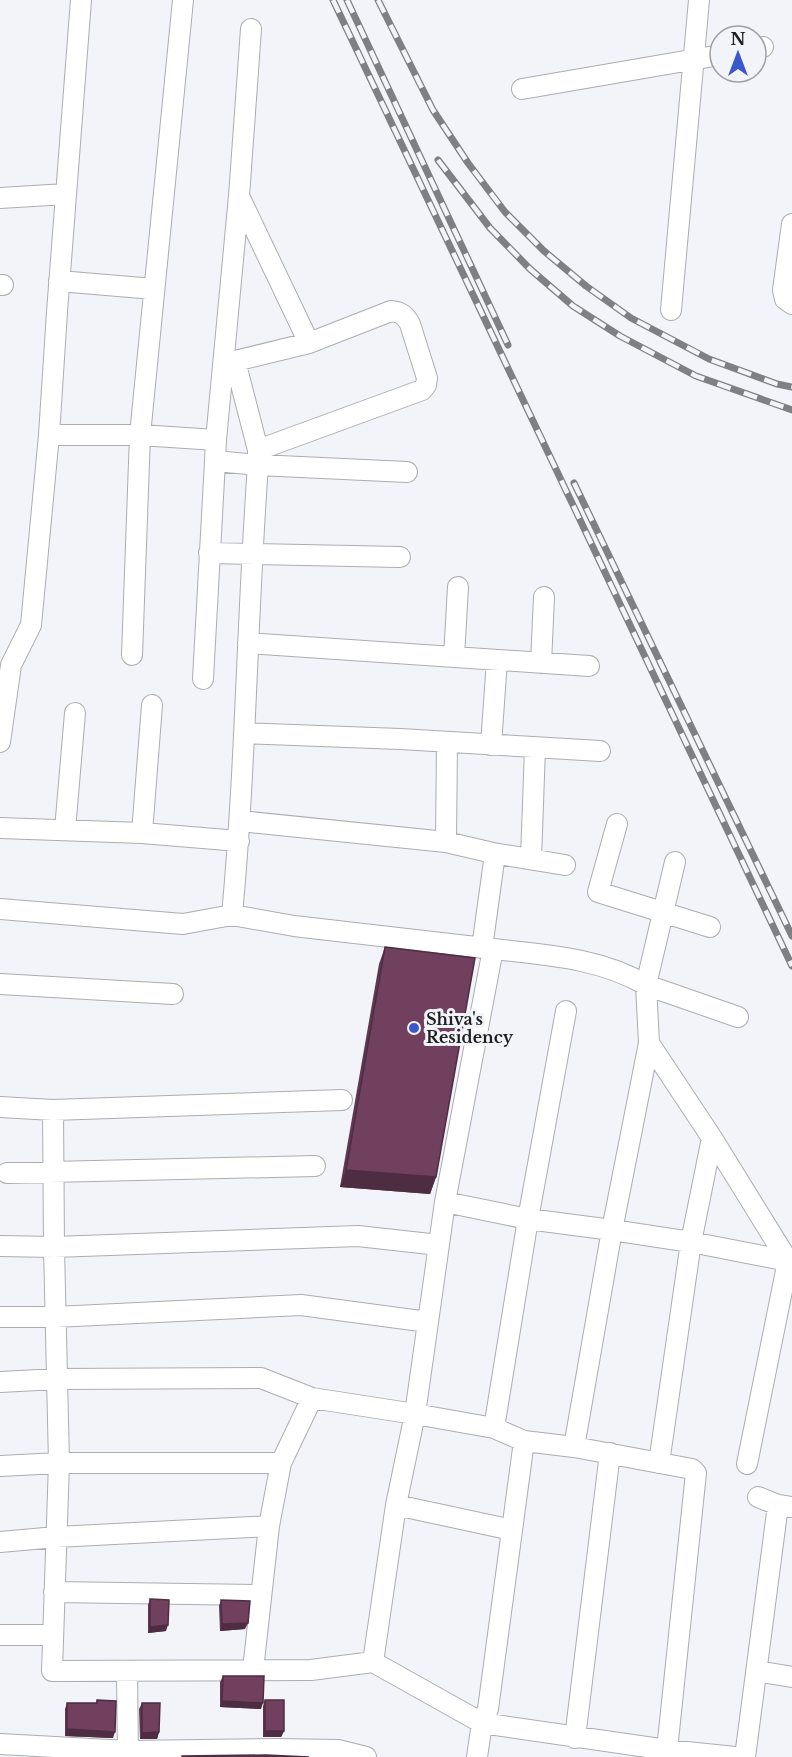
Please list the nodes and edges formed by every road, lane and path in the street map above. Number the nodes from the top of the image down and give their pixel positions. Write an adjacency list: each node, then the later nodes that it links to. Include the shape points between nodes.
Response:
1 (78, 0): 8 (street)
2 (183, 0): 13 (street)
3 (699, 0): 6 (street)
4 (251, 29): 9 (street)
5 (708, 57): 6 (street)
6 (693, 60): 7 (street); 15 (street)
7 (522, 89)
8 (66, 194): 10 (street); 12 (street)
9 (239, 196): 16 (street); 17 (street)
10 (0, 198)
11 (792, 224): 14 (street, via 783,290 785,299)
12 (59, 281): 13 (street); 18 (street)
13 (154, 289): 19 (street)
14 (792, 304)
15 (671, 310)
16 (309, 343): 17 (street); 21 (street, via 391,311 399,312 410,324 426,385 423,390)
17 (229, 362): 20 (street); 21 (street)
18 (49, 435): 19 (street); 39 (street, via 32,625 11,666)
19 (140, 435): 20 (street); 30 (street)
20 (216, 440): 22 (street)
21 (258, 458): 22 (street); 23 (street); 25 (street)
22 (215, 461): 24 (street)
23 (407, 472)
24 (209, 553): 25 (street); 35 (street)
25 (251, 553): 26 (street); 29 (street)
26 (400, 557)
27 (458, 586): 31 (street)
28 (544, 597): 33 (street)
29 (248, 643): 31 (street); 38 (street)
30 (132, 656)
31 (453, 657): 32 (street)
32 (498, 660): 33 (street); 41 (street)
33 (541, 663): 34 (street)
34 (589, 666)
35 (203, 679)
36 (152, 705): 48 (street)
37 (75, 713): 46 (street)
38 (244, 733): 40 (street); 47 (street)
39 (0, 742)
40 (447, 742): 41 (street); 49 (street)
41 (491, 745): 42 (street)
42 (535, 748): 43 (street); 51 (street)
43 (600, 751)
44 (617, 824): 55 (street, via 598,892)
45 (0, 828): 46 (street)
46 (65, 831): 48 (street)
47 (240, 831): 48 (street); 49 (street); 56 (street)
48 (142, 833)
49 (446, 842): 50 (street)
50 (493, 853): 51 (street); 58 (street)
51 (531, 859): 53 (street)
52 (675, 862): 55 (street)
53 (565, 865)
54 (0, 909): 56 (street, via 183,924)
55 (663, 912): 57 (street); 60 (street)
56 (232, 915): 58 (street)
57 (710, 927)
58 (488, 948): 60 (street, via 573,958 631,976); 72 (street)
59 (0, 984): 61 (street)
60 (646, 985): 63 (street); 64 (street)
61 (173, 994)
62 (566, 1011): 73 (street)
63 (738, 1017)
64 (649, 1043): 68 (street); 74 (street)
65 (342, 1100): 67 (street)
66 (0, 1107): 67 (street)
67 (53, 1110): 70 (street)
68 (712, 1138): 75 (street); 79 (street)
69 (315, 1166): 70 (street)
70 (53, 1172): 71 (street); 78 (street)
71 (7, 1173)
72 (445, 1202): 73 (street); 76 (street)
73 (528, 1219): 74 (street); 87 (street)
74 (612, 1230): 75 (street); 89 (street)
75 (691, 1242): 79 (street); 93 (street)
76 (439, 1245): 78 (street, via 358,1236); 82 (street)
77 (0, 1246): 78 (street)
78 (54, 1247): 81 (street)
79 (790, 1265): 94 (street)
80 (0, 1317): 81 (street)
81 (56, 1317): 82 (street, via 301,1305); 83 (street)
82 (428, 1322): 86 (street)
83 (57, 1379): 84 (street); 85 (street, via 261,1378); 91 (street)
84 (0, 1382)
85 (312, 1398): 86 (street); 92 (street)
86 (415, 1414): 87 (street); 97 (street)
87 (494, 1428): 88 (street)
88 (524, 1441): 89 (street); 100 (street)
89 (574, 1447): 90 (street)
90 (610, 1453): 93 (street); 113 (street)
91 (59, 1463): 92 (street); 95 (street); 101 (street)
92 (281, 1463): 99 (street)
93 (659, 1463): 116 (street, via 692,1468 696,1473)
94 (747, 1464)
95 (0, 1466)
96 (758, 1497): 98 (street)
97 (396, 1505): 100 (street); 107 (street)
98 (785, 1506): 110 (street)
99 (269, 1526): 101 (street); 104 (street)
100 (512, 1530): 112 (street, via 488,1709)
101 (56, 1536): 102 (street); 103 (street)
102 (0, 1542)
103 (54, 1592): 104 (street); 106 (street)
104 (261, 1595): 108 (street)
105 (0, 1635): 106 (street)
106 (52, 1635): 109 (street, via 52,1671)
107 (373, 1662): 108 (street, via 311,1670); 112 (street)
108 (253, 1670): 109 (street)
109 (127, 1671): 115 (street)
110 (756, 1671): 111 (street); 120 (street)
111 (792, 1677)
112 (482, 1723): 113 (street); 118 (street)
113 (575, 1738): 116 (street)
114 (0, 1744): 115 (street)
115 (128, 1754): 117 (street, via 338,1750)
116 (667, 1754): 119 (street)
117 (366, 1757)
118 (477, 1757)
119 (735, 1757)
120 (745, 1757)

